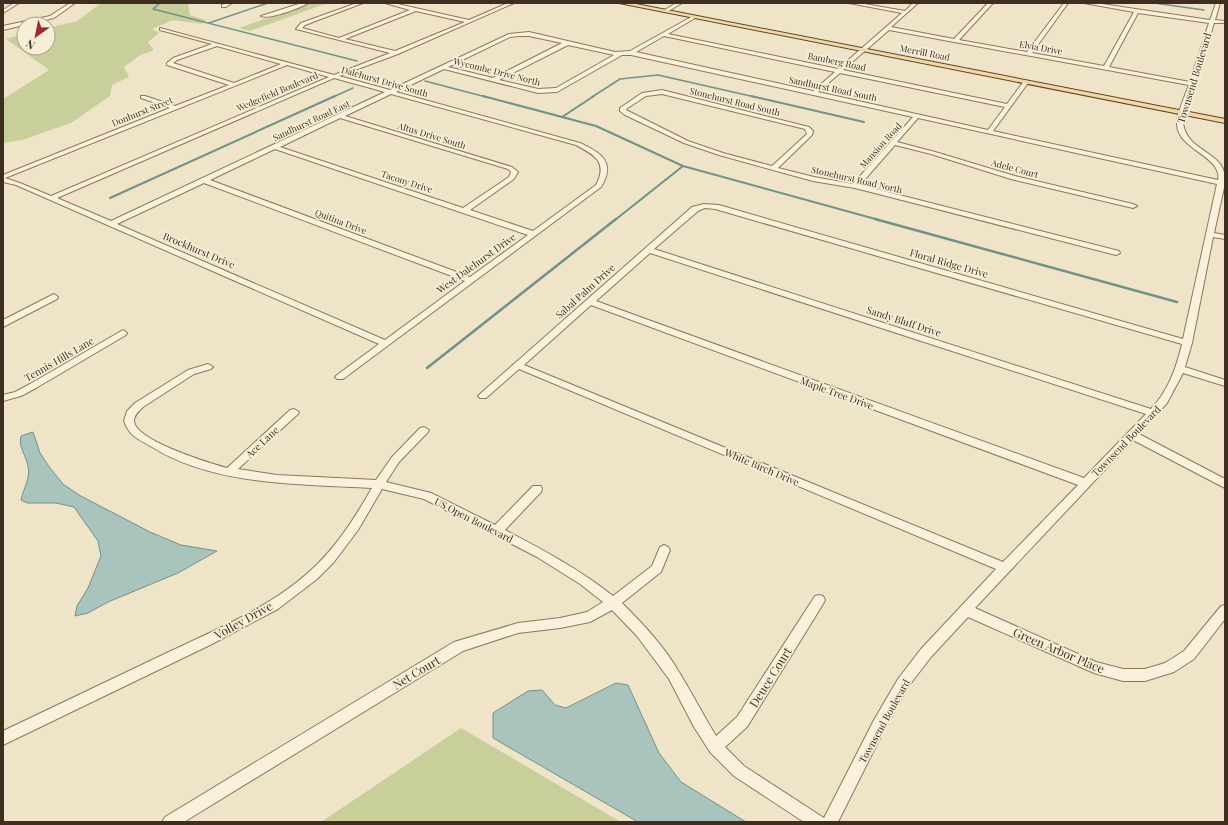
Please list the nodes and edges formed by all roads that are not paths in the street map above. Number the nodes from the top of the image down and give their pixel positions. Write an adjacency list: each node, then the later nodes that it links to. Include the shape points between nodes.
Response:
1 (17, 3): 22 (street)
2 (73, 3): 24 (street)
3 (230, 3): 18 (street)
4 (306, 3): 25 (street)
5 (361, 3): 36 (street, via 299,27 301,30)
6 (387, 3): 19 (street)
7 (512, 3): 27 (street, Wedgefield Boulevard)
8 (622, 3): 20 (main road, Merrill Road)
9 (680, 3): 20 (street)
10 (851, 3): 23 (street)
11 (916, 3): 23 (street)
12 (991, 3): 37 (street)
13 (1066, 3): 44 (street)
14 (1086, 3): 21 (street)
15 (1218, 3): 28 (street, Townsend Boulevard)
16 (1221, 3): 17 (street)
17 (1225, 4)
18 (224, 6)
19 (416, 10): 27 (street); 36 (street)
20 (665, 11): 26 (main road, Merrill Road)
21 (1137, 11): 28 (street); 47 (street)
22 (3, 12)
23 (905, 12): 32 (street)
24 (54, 16)
25 (263, 16)
26 (693, 17): 35 (street); 40 (main road, Merrill Road)
27 (469, 21): 41 (street, Wedgefield Boulevard)
28 (1212, 22): 29 (street); 53 (street, Townsend Boulevard)
29 (1225, 22)
30 (16, 26): 31 (street)
31 (3, 28)
32 (887, 28): 37 (street, Elvia Drive); 40 (street)
33 (162, 29): 39 (street, Dalehurst Drive South)
34 (519, 34): 38 (street, Sandhurst Road South); 46 (street, Sandhurst Road East, via 509,36)
35 (662, 34): 42 (street); 48 (street, Bamberg Road)
36 (340, 40): 41 (street)
37 (955, 41): 44 (street, Elvia Drive)
38 (567, 43): 43 (street, Sandhurst Road South); 50 (street)
39 (218, 44): 45 (street, Dalehurst Drive South); 52 (street, via 175,59 169,64)
40 (863, 50): 48 (street); 51 (main road, Merrill Road)
41 (396, 53): 49 (street, Wedgefield Boulevard)
42 (631, 53): 43 (street, Sandhurst Road South); 55 (street, Sandhurst Road South)
43 (620, 54): 50 (street, Wycombe Drive North, via 557,90 548,92)
44 (1028, 54): 47 (street, Elvia Drive)
45 (288, 63): 49 (street, Dalehurst Drive South); 52 (street, Donhurst Street)
46 (443, 67): 50 (street, Wycombe Drive North); 54 (street, Sandhurst Road East)
47 (1106, 68): 53 (street, Elvia Drive)
48 (840, 71): 55 (street); 57 (street, Bamberg Road)
49 (335, 76): 54 (street, Dalehurst Drive South); 74 (street, Wedgefield Boulevard)
50 (494, 80)
51 (1026, 82): 57 (street); 60 (main road, Merrill Road)
52 (233, 84): 58 (street, Donhurst Street)
53 (1192, 84): 60 (street, Townsend Boulevard)
54 (391, 92): 61 (street, Sandhurst Road East); 67 (street, Dalehurst Drive South, via 578,144)
55 (814, 93): 62 (street, Sandhurst Road South)
56 (143, 97): 58 (street)
57 (1008, 106): 64 (street)
58 (175, 108): 69 (street, Donhurst Street)
59 (623, 111): 68 (street, Stonehurst Road North, via 686,142); 68 (street, Stonehurst Road South, via 624,106 644,94 662,92 802,126 810,131 810,134)
60 (1182, 113): 63 (main road, Merrill Road); 72 (street, Townsend Boulevard, via 1179,129 1185,138 1219,166 1222,173)
61 (340, 116): 66 (street, Sandhurst Road East); 77 (street, Altus Drive South, via 513,169 515,174 512,178)
62 (917, 116): 64 (street, Sandhurst Road South); 65 (street, Mansion Road)
63 (1225, 121)
64 (989, 132): 72 (street, Sandhurst Road South)
65 (893, 143): 73 (street, Mansion Road); 76 (street, Adele Court, via 1013,178)
66 (275, 147): 71 (street, Sandhurst Road East); 77 (street, Tacony Drive)
67 (600, 157): 79 (street, West Dalehurst Drive, via 606,171 605,178 599,186)
68 (774, 168): 73 (street, Stonehurst Road North)
69 (3, 177)
70 (3, 180): 74 (street, Brockhurst Drive)
71 (204, 180): 78 (street, Sandhurst Road East); 84 (street, Quitina Drive)
72 (1221, 183): 80 (street, Townsend Boulevard)
73 (855, 186): 83 (street, Stonehurst Road North)
74 (51, 198): 78 (street, Brockhurst Drive)
75 (704, 206): 82 (street, Sabal Palm Drive, via 695,209); 90 (street, Floral Ridge Drive, via 716,207)
76 (1133, 206)
77 (465, 210): 79 (street, Tacony Drive)
78 (111, 224): 89 (street, Brockhurst Drive)
79 (534, 234): 84 (street, West Dalehurst Drive)
80 (1210, 234): 81 (street); 90 (street, Townsend Boulevard)
81 (1225, 237)
82 (649, 250): 86 (street, Sabal Palm Drive); 99 (street, Sandy Bluff Drive)
83 (1116, 253)
84 (470, 280): 89 (street, West Dalehurst Drive)
85 (54, 297): 87 (street)
86 (590, 302): 91 (street, Sabal Palm Drive); 103 (street, Maple Tree Drive)
87 (3, 324)
88 (124, 333): 97 (street, Tennis Hills Lane, via 33,386)
89 (385, 343): 94 (street, West Dalehurst Drive)
90 (1187, 343): 93 (street, Townsend Boulevard)
91 (519, 366): 96 (street, Sabal Palm Drive); 109 (street, White Birch Drive)
92 (208, 367): 102 (street, US Open Boulevard, via 191,372 139,406 131,413 129,421 133,431 169,452)
93 (1181, 369): 95 (street); 99 (street, Townsend Boulevard, via 1171,391)
94 (340, 377)
95 (1225, 383)
96 (483, 396)
97 (3, 398)
98 (294, 412): 102 (street, Ace Lane)
99 (1152, 412): 101 (street, Townsend Boulevard)
100 (424, 430): 104 (street, Volley Drive, via 398,456)
101 (1132, 435): 103 (street, Townsend Boulevard); 105 (street)
102 (229, 472): 104 (street, US Open Boulevard, via 277,479)
103 (1085, 483): 109 (street, Townsend Boulevard)
104 (380, 484): 107 (street, US Open Boulevard, via 427,496); 114 (street, Volley Drive, via 356,526 330,559 300,585 263,611)
105 (1225, 484)
106 (537, 489): 107 (street)
107 (497, 531): 111 (street, US Open Boulevard, via 584,580)
108 (664, 550): 111 (street, Net Court, via 657,569)
109 (1005, 568): 112 (street, Townsend Boulevard)
110 (819, 600): 115 (street, Deuce Court, via 742,722)
111 (613, 603): 115 (street, US Open Boulevard, via 642,632 674,675); 116 (street, Net Court, via 590,617 518,628 459,646)
112 (966, 610): 113 (street, Green Arbor Place, via 1094,668 1123,675 1145,674 1169,668 1189,655); 118 (street, Townsend Boulevard, via 926,653 903,683)
113 (1225, 610)
114 (3, 738)
115 (715, 747): 117 (street, US Open Boulevard, via 739,772)
116 (170, 822)
117 (818, 822)
118 (830, 822)

